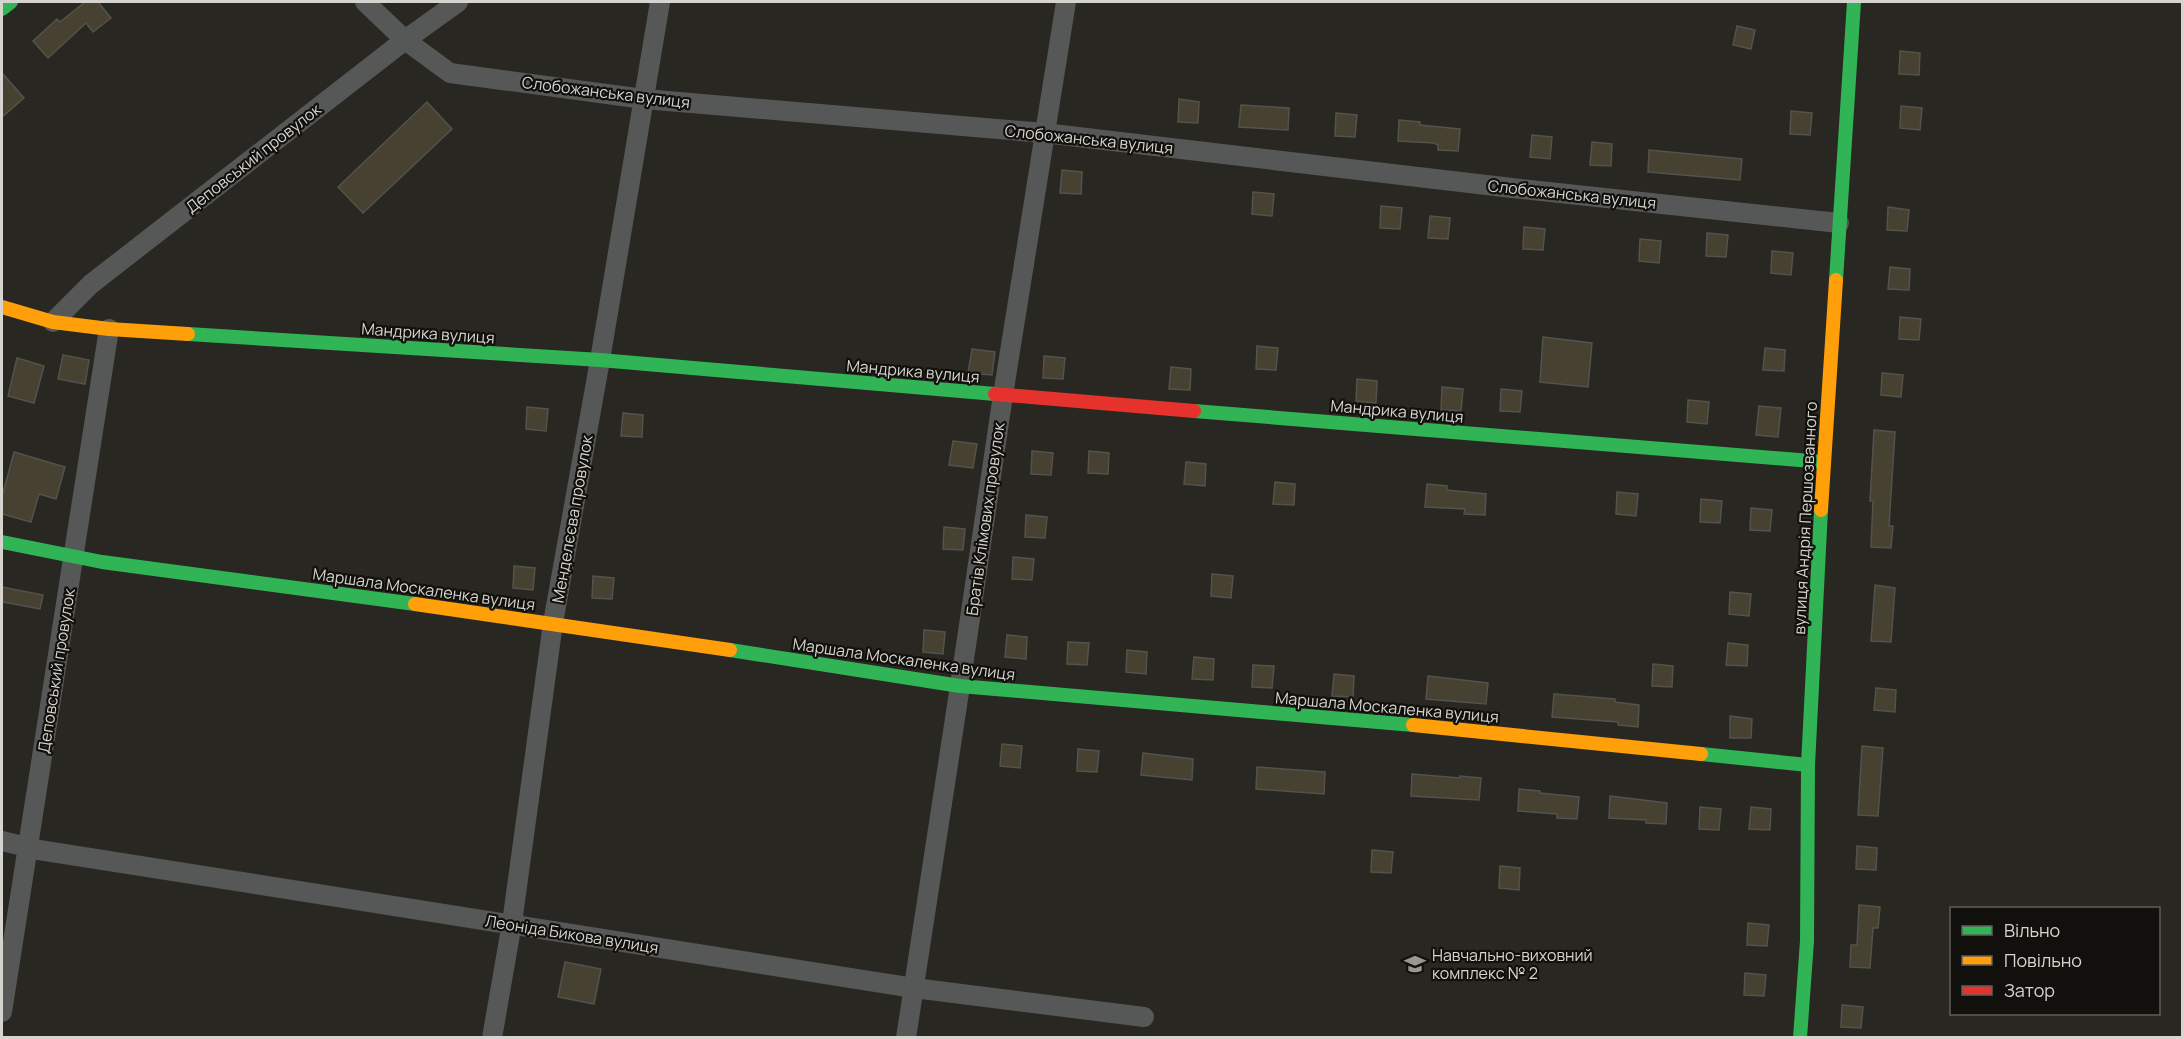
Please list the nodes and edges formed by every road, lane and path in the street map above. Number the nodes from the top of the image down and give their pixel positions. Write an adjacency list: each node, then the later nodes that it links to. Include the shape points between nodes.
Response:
1 (11, 2): 7 (street)
2 (365, 2): 8 (street, Слобожанська вулиця)
3 (458, 2): 8 (street, Деповський провулок)
4 (660, 2): 9 (street, Менделєєва провулок)
5 (1066, 2): 10 (street, Братів Клімових провулок)
6 (1854, 2): 11 (street, вулиця Андрія Першозванного)
7 (2, 9)
8 (405, 40): 9 (street, Слобожанська вулиця, via 450,73); 13 (street, Деповський провулок, via 91,284)
9 (644, 99): 10 (street, Слобожанська вулиця); 15 (street, Менделєєва провулок)
10 (1044, 133): 11 (street, Слобожанська вулиця); 16 (street, Братів Клімових провулок)
11 (1839, 223): 17 (street, вулиця Андрія Першозванного)
12 (2, 307): 13 (street, Мандрика вулиця)
13 (53, 322): 14 (street, Мандрика вулиця)
14 (109, 329): 15 (street, Мандрика вулиця); 19 (street, Деповський провулок)
15 (600, 360): 16 (street, Мандрика вулиця); 20 (street, Менделєєва провулок)
16 (1003, 395): 17 (street, Мандрика вулиця); 21 (street, Братів Клімових провулок)
17 (1823, 462): 22 (street, вулиця Андрія Першозванного)
18 (2, 542): 19 (street, Маршала Москаленка вулиця)
19 (74, 557): 20 (street, Маршала Москаленка вулиця); 24 (street, Деповський провулок)
20 (553, 623): 21 (street, Маршала Москаленка вулиця); 25 (street, Менделєєва провулок)
21 (960, 686): 22 (street, Маршала Москаленка вулиця, via 1382,722); 26 (street, Братів Клімових провулок)
22 (1808, 765): 31 (street, вулиця Андрія Першозванного, via 1807,941)
23 (2, 840): 24 (street, Леоніда Бикова вулиця)
24 (28, 848): 25 (street, Леоніда Бикова вулиця); 27 (street, Деповський провулок)
25 (512, 923): 26 (street, Леоніда Бикова вулиця); 29 (street, Менделєєва провулок)
26 (914, 988): 28 (street, Леоніда Бикова вулиця); 30 (street, Братів Клімових провулок)
27 (2, 1012)
28 (1144, 1017)
29 (492, 1038)
30 (906, 1038)
31 (1800, 1038)

